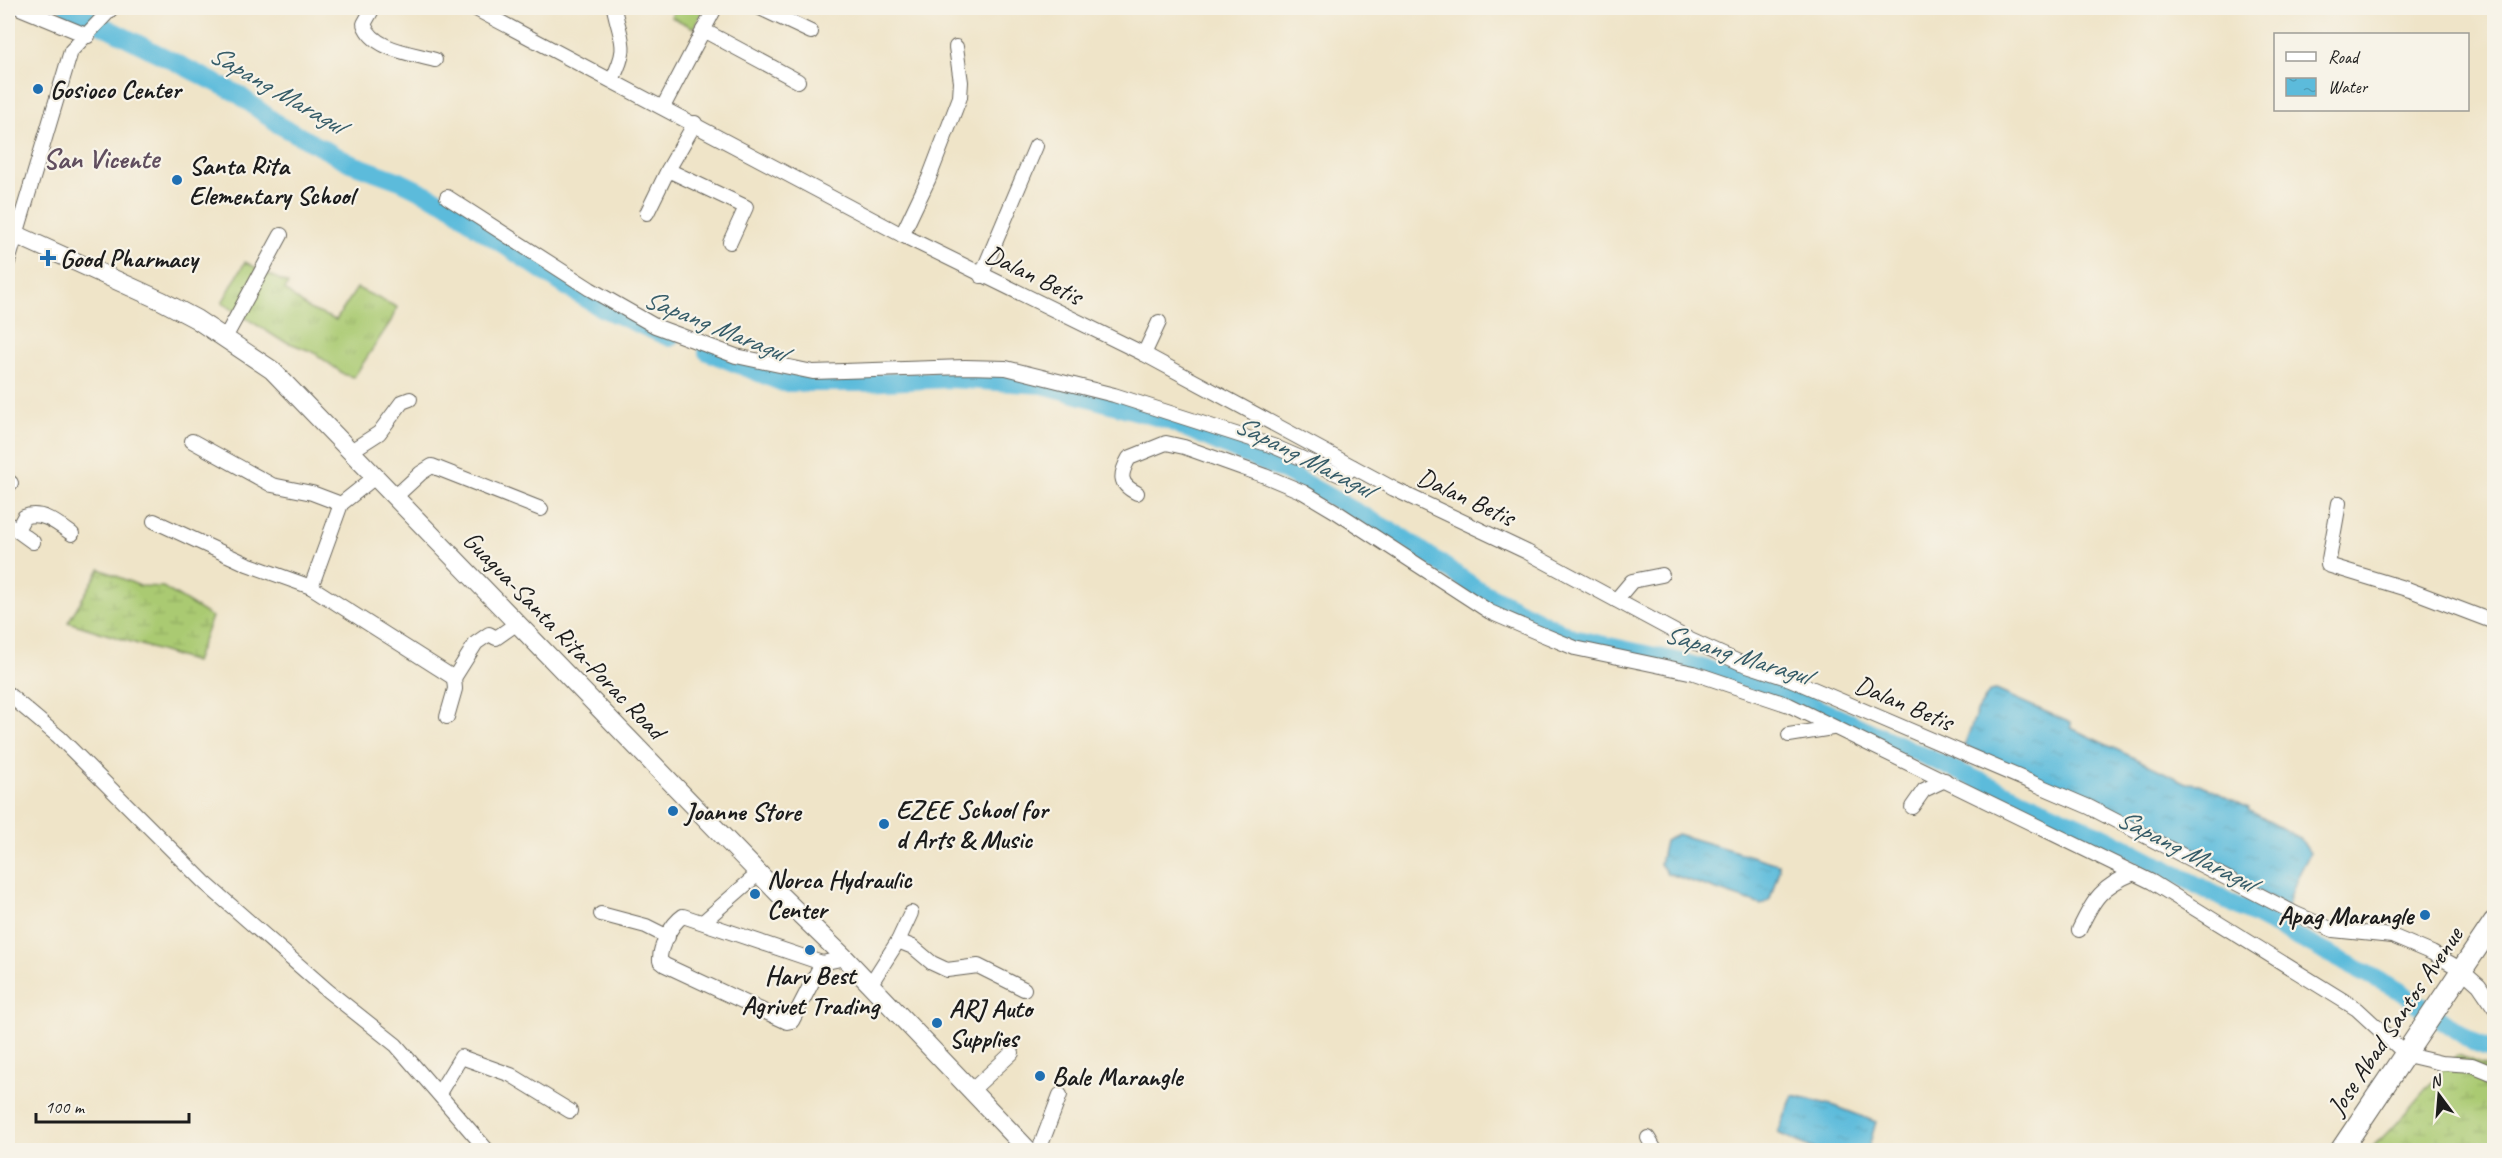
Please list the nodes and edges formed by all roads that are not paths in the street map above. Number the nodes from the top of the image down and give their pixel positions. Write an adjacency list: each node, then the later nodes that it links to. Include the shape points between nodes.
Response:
1 (20, 8): 10 (street)
2 (374, 8): 12 (street, via 364,24 378,43)
3 (614, 8): 13 (street, via 624,54)
4 (715, 8): 8 (street)
5 (760, 8): 9 (street)
6 (111, 9): 10 (street)
7 (483, 10): 13 (street, Dalan Betis)
8 (704, 30): 14 (street); 15 (street)
9 (812, 32)
10 (89, 34): 21 (street, via 71,51)
11 (956, 47): 23 (street, via 960,97)
12 (435, 60)
13 (612, 80): 15 (street, Dalan Betis)
14 (798, 81)
15 (663, 107): 16 (street, Dalan Betis)
16 (695, 123): 18 (street); 23 (street, Dalan Betis)
17 (1036, 146): 26 (street)
18 (668, 170): 20 (street); 24 (street, via 746,207)
19 (447, 197): 33 (street, via 590,289 656,326 736,356 813,372 1006,368 1114,395 1273,446 1340,475)
20 (647, 213)
21 (11, 232): 25 (street); 28 (main road, Guagua-Santa Rita-Porac Road, via 162,301)
22 (281, 235): 28 (street)
23 (902, 236): 26 (street, Dalan Betis)
24 (730, 242)
25 (8, 262)
26 (981, 276): 29 (street, Dalan Betis)
27 (1159, 322): 29 (street)
28 (225, 338): 32 (main road, Guagua-Santa Rita-Porac Road, via 272,370)
29 (1144, 354): 33 (street, Dalan Betis)
30 (410, 399): 32 (street, via 402,402 379,433)
31 (192, 441): 38 (street, via 272,485)
32 (351, 451): 34 (main road, Guagua-Santa Rita-Porac Road)
33 (1353, 467): 46 (street, Dalan Betis)
34 (375, 477): 36 (main road, Guagua-Santa Rita-Porac Road); 38 (street)
35 (1137, 492): 52 (street, via 1122,482 1128,458 1166,443 1184,447 1303,492 1490,612 1575,648 1694,673 1789,705)
36 (395, 497): 39 (street, via 432,466); 48 (main road, Guagua-Santa Rita-Porac Road)
37 (2339, 503): 47 (street, via 2328,565)
38 (341, 504): 45 (street)
39 (541, 509)
40 (154, 521): 45 (street, via 247,564)
41 (12, 527): 42 (street, via 32,514); 43 (street)
42 (72, 534)
43 (33, 542)
44 (1662, 575): 46 (street, via 1632,581)
45 (311, 587): 49 (street)
46 (1616, 600): 67 (street, Dalan Betis, via 1741,663 1790,680 2089,807 2332,930 2392,936 2432,953)
47 (2494, 622)
48 (516, 624): 49 (street, via 496,638 489,634 476,643); 56 (main road, Guagua-Santa Rita-Porac Road)
49 (454, 678): 51 (street)
50 (8, 693): 75 (street, via 59,737 204,882 396,1045)
51 (447, 717)
52 (1832, 728): 53 (street); 54 (street)
53 (1789, 735)
54 (1945, 780): 55 (street, via 1924,790); 57 (street)
55 (1912, 807)
56 (759, 873): 60 (street); 65 (main road, Guagua-Santa Rita-Porac Road)
57 (2134, 873): 62 (street, via 2102,890); 72 (street, via 2357,1010)
58 (911, 913): 64 (street)
59 (601, 914): 63 (street, via 646,926)
60 (703, 922): 63 (street, via 683,916 676,920); 66 (street)
61 (2494, 922): 67 (highway, Jose Abad Santos Avenue)
62 (2079, 930)
63 (668, 937): 66 (street, via 660,961 780,1022 792,1021)
64 (898, 941): 68 (street); 69 (street, via 947,970 978,966)
65 (845, 958): 66 (street); 68 (main road, Guagua-Santa Rita-Porac Road)
66 (822, 963)
67 (2458, 976): 70 (street, Dalan Betis, via 2478,984); 72 (highway, Jose Abad Santos Avenue)
68 (870, 985): 74 (main road, Guagua-Santa Rita-Porac Road)
69 (1024, 989)
70 (2494, 1006)
71 (1012, 1053): 74 (street)
72 (2408, 1054): 73 (street, via 2441,1063 2472,1065); 81 (highway, Jose Abad Santos Avenue)
73 (2494, 1074)
74 (971, 1091): 79 (main road, Guagua-Santa Rita-Porac Road)
75 (440, 1093): 77 (street, via 461,1057 511,1075); 78 (street)
76 (1060, 1095): 80 (street)
77 (570, 1111)
78 (487, 1150)
79 (1028, 1150)
80 (1039, 1150)
81 (2341, 1150)

